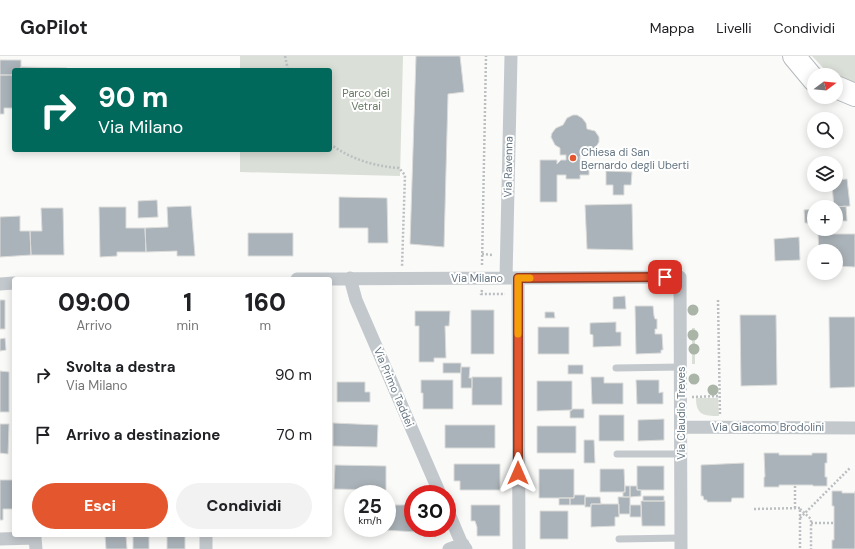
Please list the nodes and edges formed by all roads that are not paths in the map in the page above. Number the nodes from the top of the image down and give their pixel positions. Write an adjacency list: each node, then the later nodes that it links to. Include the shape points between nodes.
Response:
1 (511, 56): 13 (street, Via Ravenna)
2 (794, 56): 5 (highway)
3 (803, 56): 4 (highway)
4 (814, 68)
5 (807, 72)
6 (843, 90): 7 (highway)
7 (855, 95)
8 (843, 99): 9 (highway)
9 (855, 104)
10 (680, 277): 13 (street, Via Milano); 16 (street, Via Claudio Treves)
11 (332, 278): 12 (street, Via Milano)
12 (350, 278): 13 (street, Via Milano); 22 (street, Via Primo Taddei, via 356,300)
13 (512, 278): 32 (street, Via Ravenna)
14 (0, 284): 15 (street)
15 (12, 284)
16 (681, 367): 17 (lane); 18 (street, Via Claudio Treves)
17 (616, 368)
18 (681, 427): 19 (street, Via Giacomo Brodolini); 21 (street, Via Claudio Treves)
19 (855, 428)
20 (617, 454): 21 (lane)
21 (681, 454): 27 (street, Via Claudio Treves)
22 (436, 485)
23 (456, 529): 28 (street)
24 (206, 537): 30 (street)
25 (618, 539): 27 (lane)
26 (0, 540): 29 (street, via 35,538)
27 (681, 544)
28 (464, 547): 31 (street)
29 (36, 549)
30 (206, 549)
31 (449, 549)
32 (519, 549)

